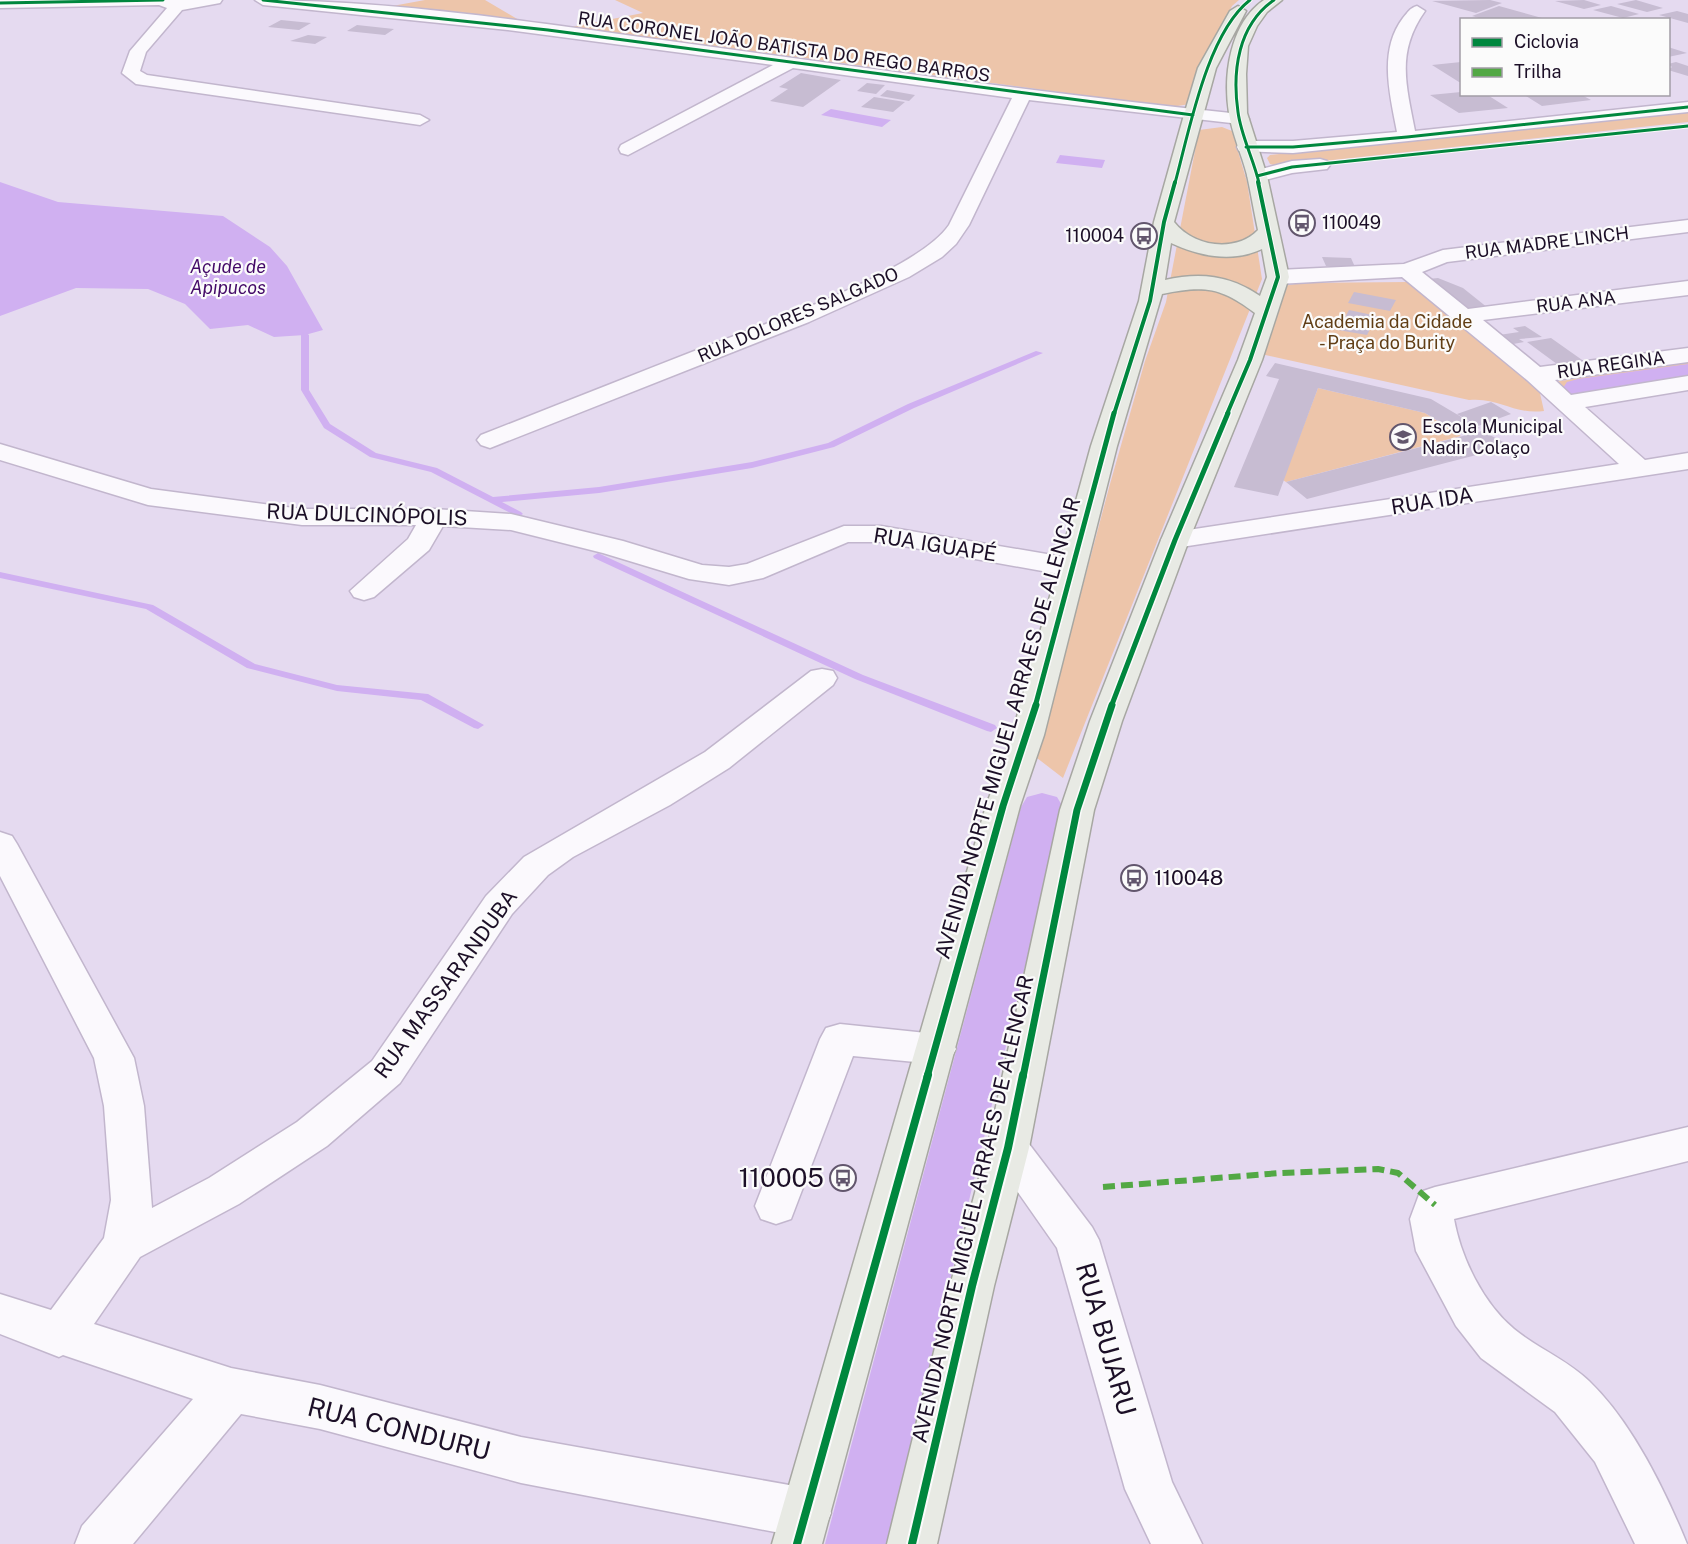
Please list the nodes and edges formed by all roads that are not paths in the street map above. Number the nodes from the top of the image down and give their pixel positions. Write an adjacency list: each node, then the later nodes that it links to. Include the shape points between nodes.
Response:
1 (214, 0): 6 (street)
2 (262, 0): 8 (street, RUA CORONEL JOÃO BATISTA DO REGO BARROS)
3 (416, 0): 8 (street)
4 (1250, 0): 15 (main road, AVENIDA NORTE MIGUEL ARRAES DE ALENCAR, via 1230,24 1207,68)
5 (1274, 0): 19 (main road, via 1261,9 1240,46 1237,74)
6 (168, 2): 7 (street); 16 (street, via 138,51 131,73 142,80)
7 (0, 3)
8 (367, 9): 11 (street, RUA CORONEL JOÃO BATISTA DO REGO BARROS)
9 (510, 10): 11 (street)
10 (1417, 11): 18 (street, via 1402,32 1395,61)
11 (548, 30): 12 (street, RUA CORONEL JOÃO BATISTA DO REGO BARROS)
12 (792, 62): 13 (street, RUA CORONEL JOÃO BATISTA DO REGO BARROS); 20 (street)
13 (1023, 94): 15 (street, RUA CORONEL JOÃO BATISTA DO REGO BARROS); 34 (street, RUA DOLORES SALGADO, via 960,225 934,252 901,272 801,317)
14 (1688, 107): 18 (street)
15 (1193, 115): 19 (street, RUA CORONEL JOÃO BATISTA DO REGO BARROS); 21 (main road, AVENIDA NORTE MIGUEL ARRAES DE ALENCAR)
16 (420, 120)
17 (1688, 126): 19 (street, via 1292,167)
18 (1407, 137): 19 (street)
19 (1248, 147): 23 (main road)
20 (628, 149)
21 (1164, 222): 23 (main road, via 1176,238 1202,249 1243,250); 27 (main road, AVENIDA NORTE MIGUEL ARRAES DE ALENCAR)
22 (1688, 226): 24 (street, RUA MADRE LINCH, via 1443,256)
23 (1267, 232): 25 (main road)
24 (1407, 270): 25 (street); 29 (street)
25 (1278, 277): 28 (main road, AVENIDA NORTE MIGUEL ARRAES DE ALENCAR)
26 (1688, 288): 29 (street, RUA ANA)
27 (1153, 289): 28 (main road, via 1194,280 1214,281 1232,287); 40 (main road, AVENIDA NORTE MIGUEL ARRAES DE ALENCAR)
28 (1266, 311): 39 (main road, AVENIDA NORTE MIGUEL ARRAES DE ALENCAR, via 1250,360)
29 (1464, 316): 31 (street)
30 (1688, 355): 31 (street, RUA REGINA)
31 (1535, 375): 33 (street)
32 (1688, 383): 33 (street, RUA REGINA)
33 (1565, 403): 37 (street)
34 (490, 440)
35 (0, 452): 38 (street, RUA DULCINÓPOLIS, via 148,496 209,507 302,517)
36 (1688, 462): 37 (street, RUA IDA)
37 (1640, 469): 39 (street, RUA IDA)
38 (434, 517): 41 (street, RUA DULCINÓPOLIS, via 511,522); 42 (street, via 418,544)
39 (1175, 540): 47 (main road, AVENIDA NORTE MIGUEL ARRAES DE ALENCAR, via 1077,810)
40 (1070, 567): 41 (street, RUA IGUAPÉ, via 857,533 833,538 753,572 729,576); 45 (main road, AVENIDA NORTE MIGUEL ARRAES DE ALENCAR, via 1028,735 1004,806)
41 (699, 573)
42 (364, 591)
43 (822, 678): 49 (street, RUA MASSARANDUBA, via 717,760 537,866 499,905 386,1072 312,1134 224,1191)
44 (0, 844): 49 (street, via 114,1058 124,1106 132,1200)
45 (936, 1049): 48 (street, via 840,1039); 53 (main road, AVENIDA NORTE MIGUEL ARRAES DE ALENCAR)
46 (1688, 1144): 57 (street, via 1435,1205 1432,1219 1438,1251 1472,1312 1497,1342 1572,1395 1612,1446)
47 (1008, 1148): 55 (main road, AVENIDA NORTE MIGUEL ARRAES DE ALENCAR); 56 (street, RUA BUJARU, via 1077,1240 1150,1490)
48 (776, 1206)
49 (125, 1244): 51 (street)
50 (0, 1314): 51 (street, RUA CONDURU)
51 (59, 1336): 52 (street, RUA CONDURU)
52 (231, 1390): 53 (street, RUA CONDURU, via 320,1407); 54 (street)
53 (802, 1528)
54 (100, 1544)
55 (912, 1544)
56 (1177, 1544)
57 (1662, 1544)

